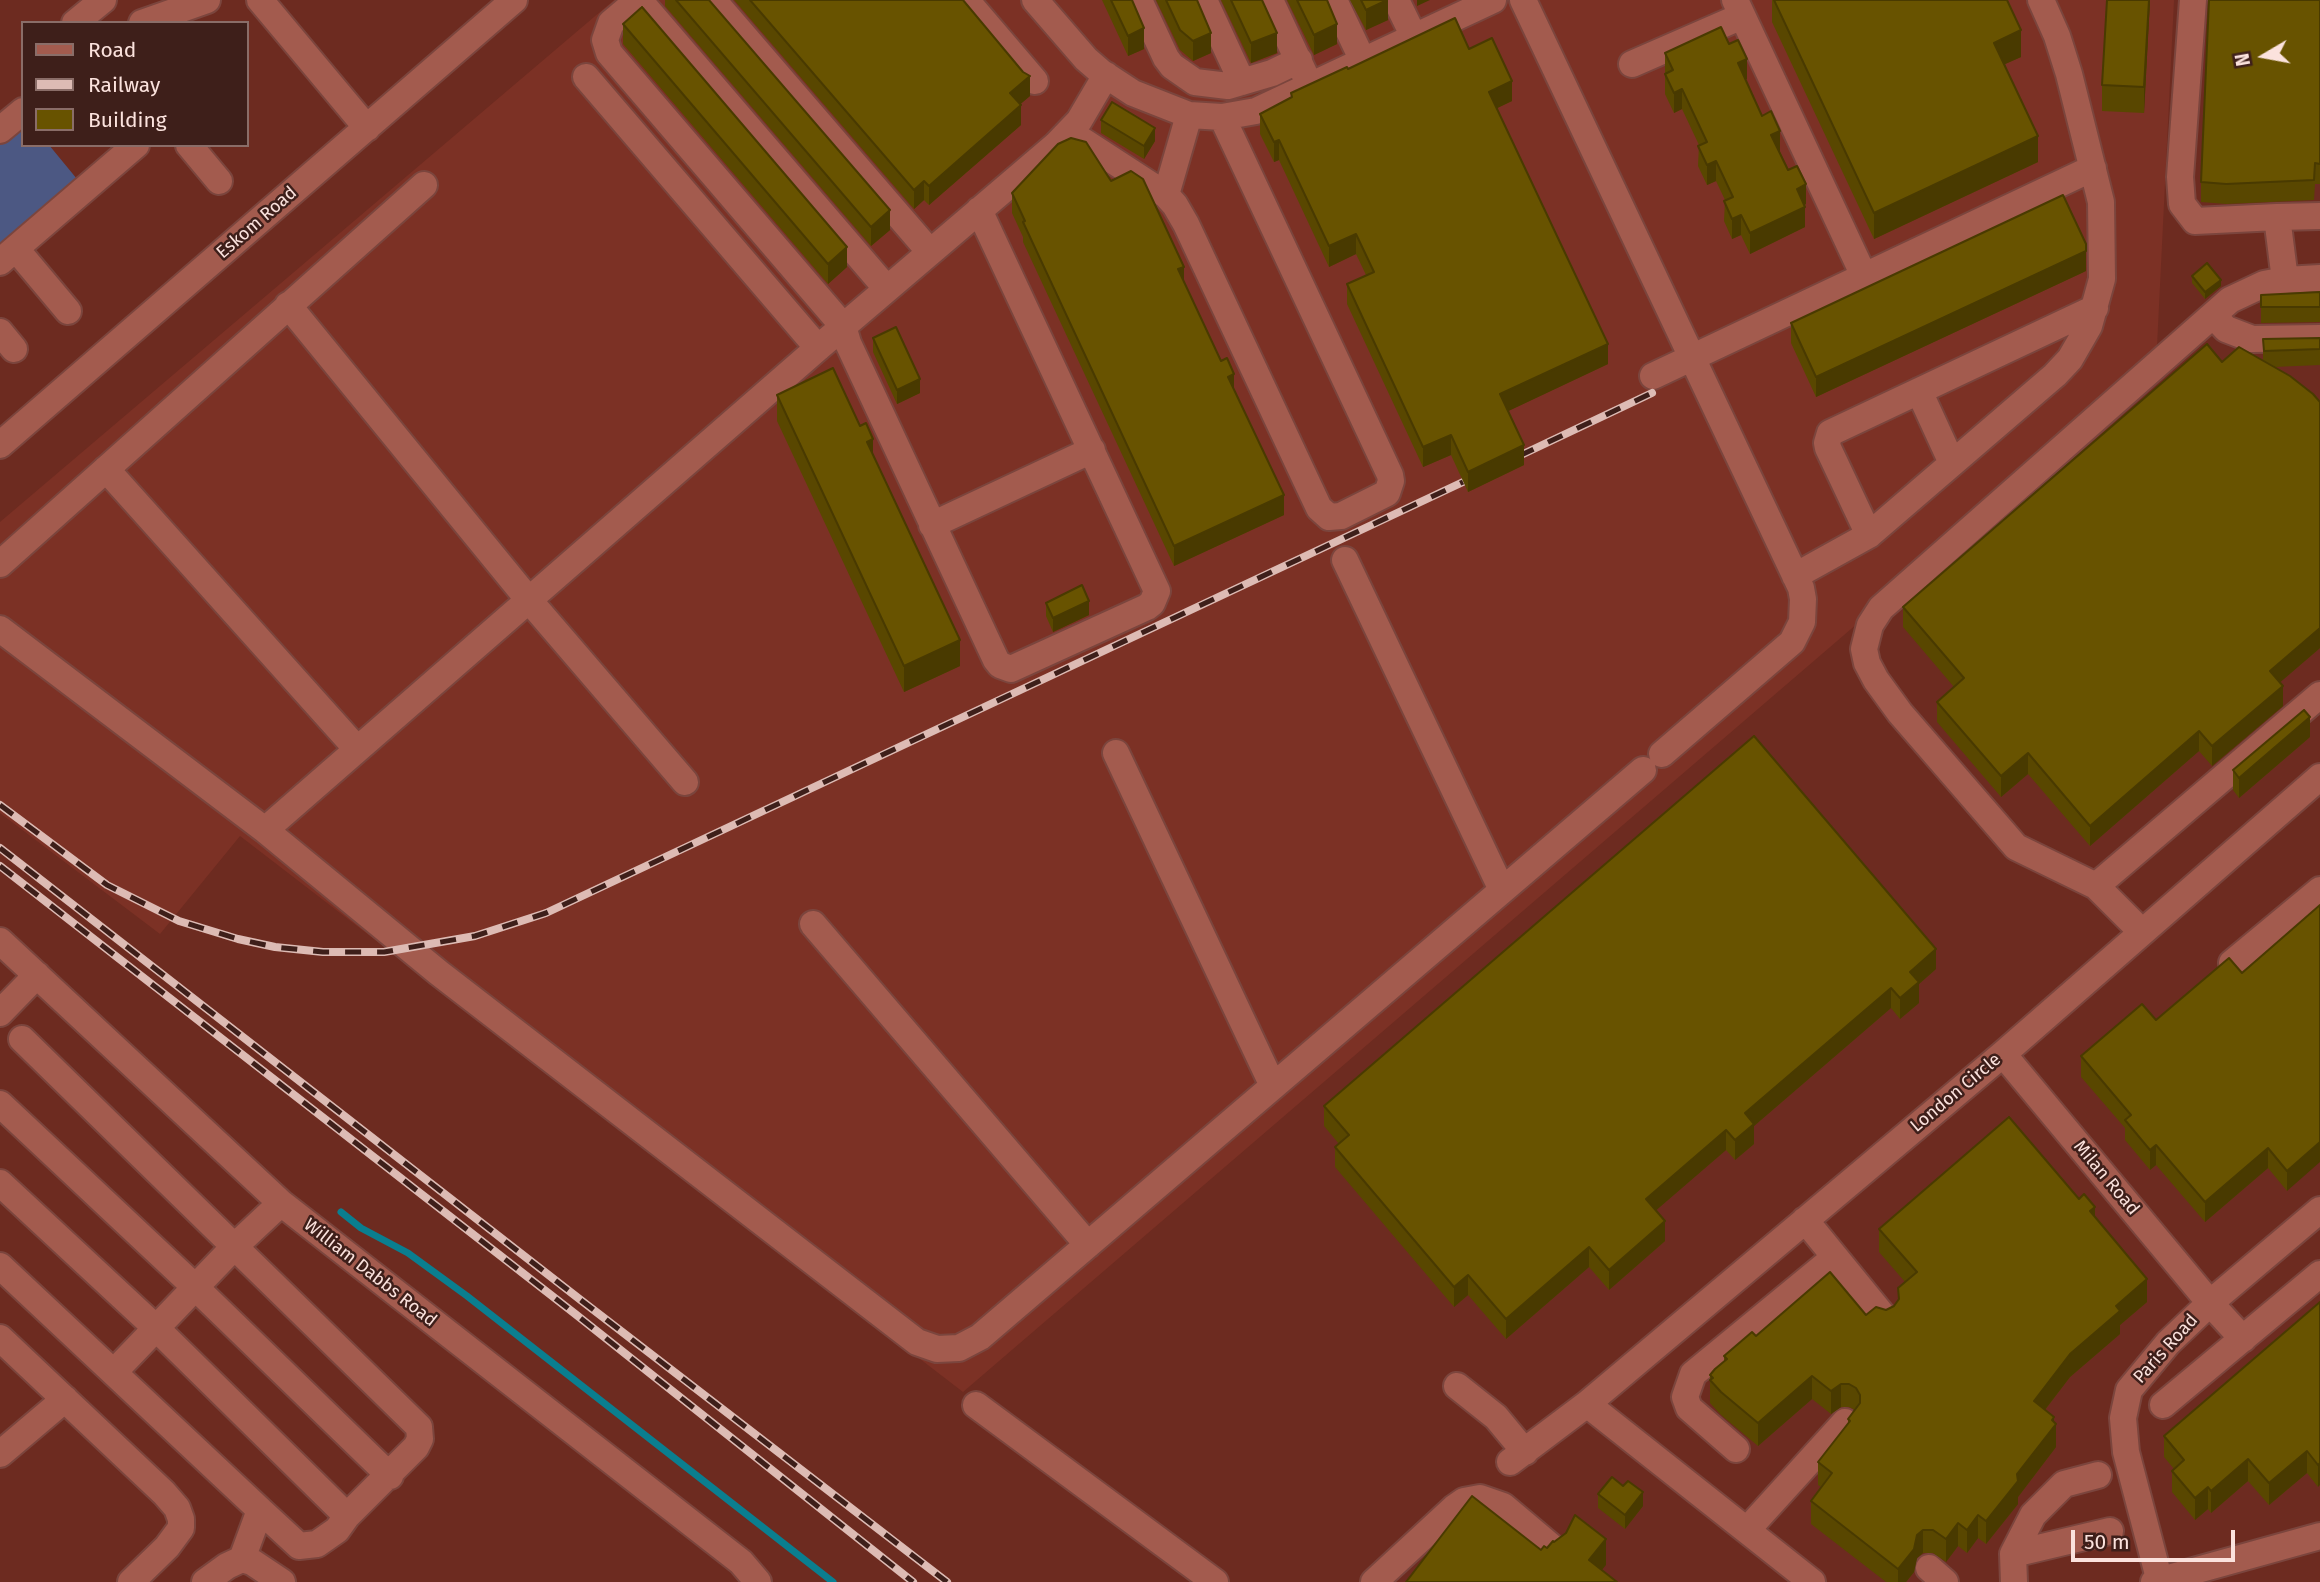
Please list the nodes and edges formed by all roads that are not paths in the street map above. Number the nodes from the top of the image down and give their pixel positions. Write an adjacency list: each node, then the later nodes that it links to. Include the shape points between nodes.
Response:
1 (103, 0): 22 (street)
2 (208, 0): 21 (street)
3 (247, 0): 4 (street)
4 (260, 0): 35 (street)
5 (514, 0): 35 (street, Eskom Road)
6 (713, 0): 47 (street)
7 (966, 0): 29 (street)
8 (1035, 0): 27 (street)
9 (1139, 0): 30 (street, via 1172,66 1208,85)
10 (1203, 0): 30 (street)
11 (1270, 0): 24 (street)
12 (1334, 0): 25 (street)
13 (1396, 0): 23 (street)
14 (1493, 0): 19 (street)
15 (1522, 0): 60 (street)
16 (2041, 0): 40 (street, via 2069,74)
17 (2193, 0): 46 (street, via 2182,204 2196,221)
18 (636, 1): 52 (street); 57 (street, via 611,23 606,40 609,53)
19 (1463, 6): 23 (street)
20 (1738, 8): 26 (street); 49 (street)
21 (140, 15)
22 (77, 21)
23 (1414, 37): 25 (street)
24 (1298, 60): 30 (street, via 1272,74); 31 (street)
25 (1363, 61): 31 (street)
26 (1632, 64)
27 (1106, 75): 33 (street, via 1151,102); 37 (street)
28 (586, 77): 59 (street)
29 (1035, 81)
30 (1242, 82)
31 (1311, 86): 34 (street, via 1256,111)
32 (21, 113): 36 (street)
33 (1189, 115): 34 (street); 43 (street)
34 (1222, 117): 43 (street, via 1390,475 1387,493 1335,518 1323,514 1186,224)
35 (367, 128): 63 (street, Eskom Road)
36 (0, 130)
37 (1069, 132): 43 (street); 44 (street)
38 (134, 147): 48 (street)
39 (191, 147): 41 (street)
40 (2093, 168): 49 (street); 54 (street, via 2101,202 2102,279)
41 (219, 181)
42 (424, 186): 53 (street)
43 (1166, 195)
44 (979, 210): 47 (street); 64 (street)
45 (2320, 216): 46 (street)
46 (2277, 217): 51 (street)
47 (930, 252): 52 (street)
48 (8, 256): 55 (street)
49 (1864, 276): 60 (street)
50 (2320, 278): 51 (street)
51 (2285, 280): 56 (street, via 2245,291)
52 (887, 289): 57 (street)
53 (288, 305): 66 (street); 72 (street)
54 (2095, 308): 62 (street); 65 (street, via 2080,343 2055,375)
55 (68, 311)
56 (2213, 314): 58 (street, via 2226,329 2252,339); 80 (street, via 1881,608 1866,635 1867,663 1876,680 1989,819 2028,855)
57 (843, 327): 59 (street); 67 (street)
58 (2320, 338)
59 (818, 348): 72 (street)
60 (1693, 358): 61 (street); 71 (street)
61 (1653, 376)
62 (1919, 391): 65 (street); 68 (street, via 1834,430 1828,438 1828,448)
63 (0, 445)
64 (1092, 450): 67 (street); 67 (street, via 1157,591 1152,603 1135,612 1017,667 1005,668 996,660)
65 (1952, 463): 68 (street)
66 (106, 469): 70 (street); 75 (street)
67 (933, 525)
68 (1869, 535): 71 (street)
69 (1345, 560): 81 (street)
70 (0, 564)
71 (1795, 576): 81 (street, via 1804,612 1792,642)
72 (528, 599): 75 (street); 78 (street)
73 (0, 629): 79 (street)
74 (2320, 695): 80 (street)
75 (357, 749): 79 (street)
76 (1116, 753): 91 (street)
77 (2320, 777): 84 (street, London Circle)
78 (685, 782)
79 (265, 830): 97 (street, via 439,973 926,1347 947,1350 970,1344)
80 (2096, 886): 84 (street)
81 (1502, 890): 91 (street)
82 (2320, 890): 86 (street)
83 (813, 924): 97 (street)
84 (2142, 932): 90 (street, London Circle)
85 (0, 941): 87 (street, William Dabbs Road)
86 (2232, 964)
87 (37, 975): 88 (street); 94 (street, William Dabbs Road)
88 (0, 1013)
89 (22, 1039): 98 (street)
90 (2003, 1054): 96 (street, London Circle); 103 (street, Milan Road)
91 (1273, 1086): 97 (street)
92 (0, 1104): 102 (street)
93 (0, 1183): 105 (street)
94 (281, 1203): 98 (street); 131 (street, William Dabbs Road, via 741,1562)
95 (2320, 1210): 103 (street, Paris Road)
96 (1805, 1220): 99 (street); 111 (street, London Circle)
97 (1088, 1245)
98 (234, 1247): 102 (street); 118 (street, via 419,1427 416,1447)
99 (1835, 1257): 104 (street); 115 (street, via 1693,1374 1685,1397 1689,1408)
100 (0, 1266): 108 (street)
101 (2320, 1274): 107 (street)
102 (195, 1287): 105 (street); 118 (street)
103 (2210, 1303): 107 (street, Milan Road); 127 (street, Paris Road, via 2129,1390 2123,1418 2126,1452)
104 (1884, 1317)
105 (156, 1328): 108 (street); 120 (street)
106 (0, 1338): 110 (street)
107 (2243, 1339): 113 (street)
108 (114, 1372): 119 (street)
109 (1457, 1387): 111 (street, London Circle, via 1496,1417 1518,1457)
110 (65, 1399): 116 (street); 128 (street, via 164,1493 181,1519 174,1538)
111 (1587, 1404): 121 (street)
112 (976, 1405): 132 (street)
113 (2163, 1405)
114 (1845, 1422): 121 (street)
115 (1736, 1449)
116 (0, 1454)
117 (2098, 1475): 125 (street, via 2069,1481 2056,1491 2033,1516)
118 (390, 1476): 120 (street)
119 (260, 1510): 120 (street, via 293,1542 304,1546 317,1544); 126 (street)
120 (347, 1516)
121 (1747, 1530): 134 (street)
122 (2110, 1531): 125 (street)
123 (2320, 1536): 127 (street)
124 (1554, 1549): 133 (street, via 1503,1506 1480,1498 1454,1508)
125 (2013, 1554): 135 (street)
126 (242, 1559): 129 (street); 130 (street)
127 (2158, 1581)
128 (131, 1582)
129 (205, 1582)
130 (282, 1582)
131 (758, 1582)
132 (1215, 1582)
133 (1374, 1582)
134 (1812, 1582)
135 (2014, 1582)

